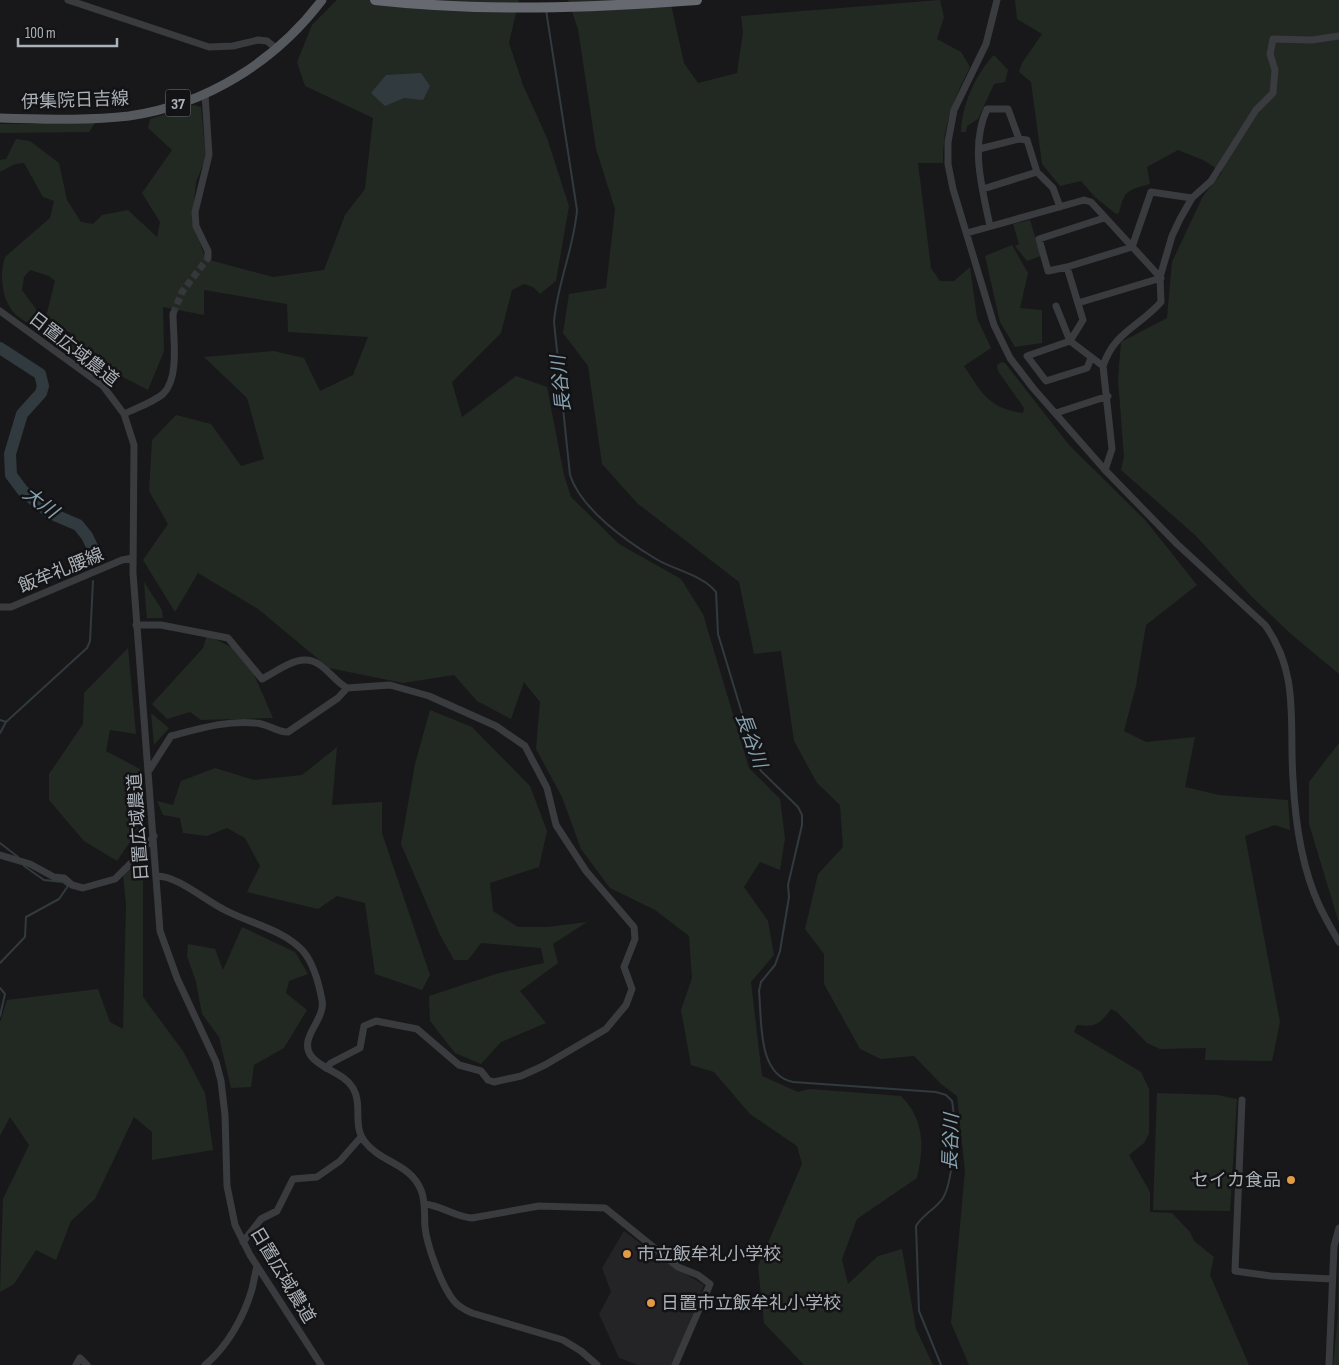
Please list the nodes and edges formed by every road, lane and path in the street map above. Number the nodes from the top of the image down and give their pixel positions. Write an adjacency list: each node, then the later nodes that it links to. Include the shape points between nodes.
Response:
1 (68, 0): 7 (street, via 209,47 258,40 267,41)
2 (322, 0): 7 (main road, 伊集院日吉線 / 37, via 298,30)
3 (376, 0): 4 (highway, via 468,8 541,8)
4 (697, 0)
5 (997, 2): 18 (street, via 986,44 954,110 949,130 948,164)
6 (1339, 36): 14 (street, via 1312,40 1273,39 1270,54 1275,70 1273,93 1256,110 1211,181)
7 (277, 49): 8 (main road, 伊集院日吉線 / 37, via 249,71)
8 (205, 94): 9 (main road, 伊集院日吉線 / 37, via 121,117); 20 (street, via 208,161 195,212 196,226)
9 (0, 118)
10 (1019, 139): 11 (street); 11 (street, via 1008,109 986,110 979,126); 12 (street, via 1027,140)
11 (979, 149): 13 (street)
12 (1036, 172): 13 (street); 15 (street, via 1052,188)
13 (983, 189): 17 (street)
14 (1192, 198): 19 (street, via 1151,192); 22 (street, via 1172,236)
15 (1060, 207): 16 (street, via 1084,200 1091,202); 17 (street)
16 (1104, 218): 19 (street); 21 (street, via 1038,239 1048,272)
17 (990, 226): 18 (street)
18 (967, 233): 31 (street, via 1001,342 1033,388)
19 (1132, 247): 21 (street); 22 (street)
20 (208, 258)
21 (1067, 267): 23 (street)
22 (1160, 277): 23 (street); 29 (street, via 1161,302 1113,343)
23 (1078, 303): 27 (street, via 1084,320)
24 (1056, 306): 27 (street)
25 (0, 311): 32 (street, 日置広域農道, via 103,386)
26 (173, 314): 32 (street, via 174,367 170,385 158,398)
27 (1070, 341): 28 (street); 28 (street, via 1027,356 1046,382 1087,368)
28 (1091, 358): 29 (street)
29 (1103, 366): 30 (street)
30 (1108, 396): 31 (street); 33 (street, via 1112,449)
31 (1056, 413): 33 (street)
32 (124, 414): 34 (street, 日置広域農道, via 134,454)
33 (1105, 470): 42 (street, via 1177,544 1265,625 1280,648 1288,672 1293,781 1306,864 1319,905)
34 (133, 558): 35 (street, 飯牟礼腰線, via 11,607); 36 (street, 日置広域農道)
35 (0, 606)
36 (136, 625): 37 (street, via 161,625 228,638 262,679 306,658 320,665 337,683); 38 (street, 日置広域農道)
37 (347, 688): 38 (street, via 338,698 288,732 267,724 240,722 171,736); 43 (street, via 390,685 429,696 496,726 525,746 547,788 556,825 586,871 634,927 634,939 624,967 632,989 626,1005 606,1029 575,1049 521,1076 494,1082 488,1080 481,1071 459,1065 417,1029 376,1021 364,1026 360,1048)
38 (149, 769): 39 (street, 日置広域農道)
39 (154, 836): 40 (street, via 114,879 83,888 30,864); 41 (street, 日置広域農道)
40 (0, 855)
41 (156, 876): 43 (street, via 168,877 224,910 289,940 304,952 316,976 323,1004 308,1039 308,1051 316,1062); 48 (street, 日置広域農道, via 160,931 177,978 216,1062 221,1081 227,1186 230,1207)
42 (1339, 942)
43 (326, 1068): 45 (street, via 348,1082 355,1093)
44 (1242, 1100): 50 (street, via 1235,1271)
45 (361, 1137): 46 (street, via 373,1149 412,1174 420,1187); 48 (street, via 340,1161 317,1177 293,1179 276,1211 261,1219)
46 (424, 1204): 55 (street, via 428,1241 444,1284 457,1305 472,1314 563,1340); 56 (street, via 472,1218 539,1206 605,1208 678,1267 710,1284)
47 (1339, 1228): 50 (street, via 1334,1246)
48 (242, 1242): 49 (street, 日置広域農道)
49 (257, 1266): 53 (street, via 252,1289 235,1327); 54 (street, 日置広域農道)
50 (1332, 1279): 57 (street)
51 (76, 1365): 52 (street, via 80,1358)
52 (87, 1365)
53 (205, 1365)
54 (321, 1365)
55 (597, 1365)
56 (675, 1365)
57 (1329, 1365)

